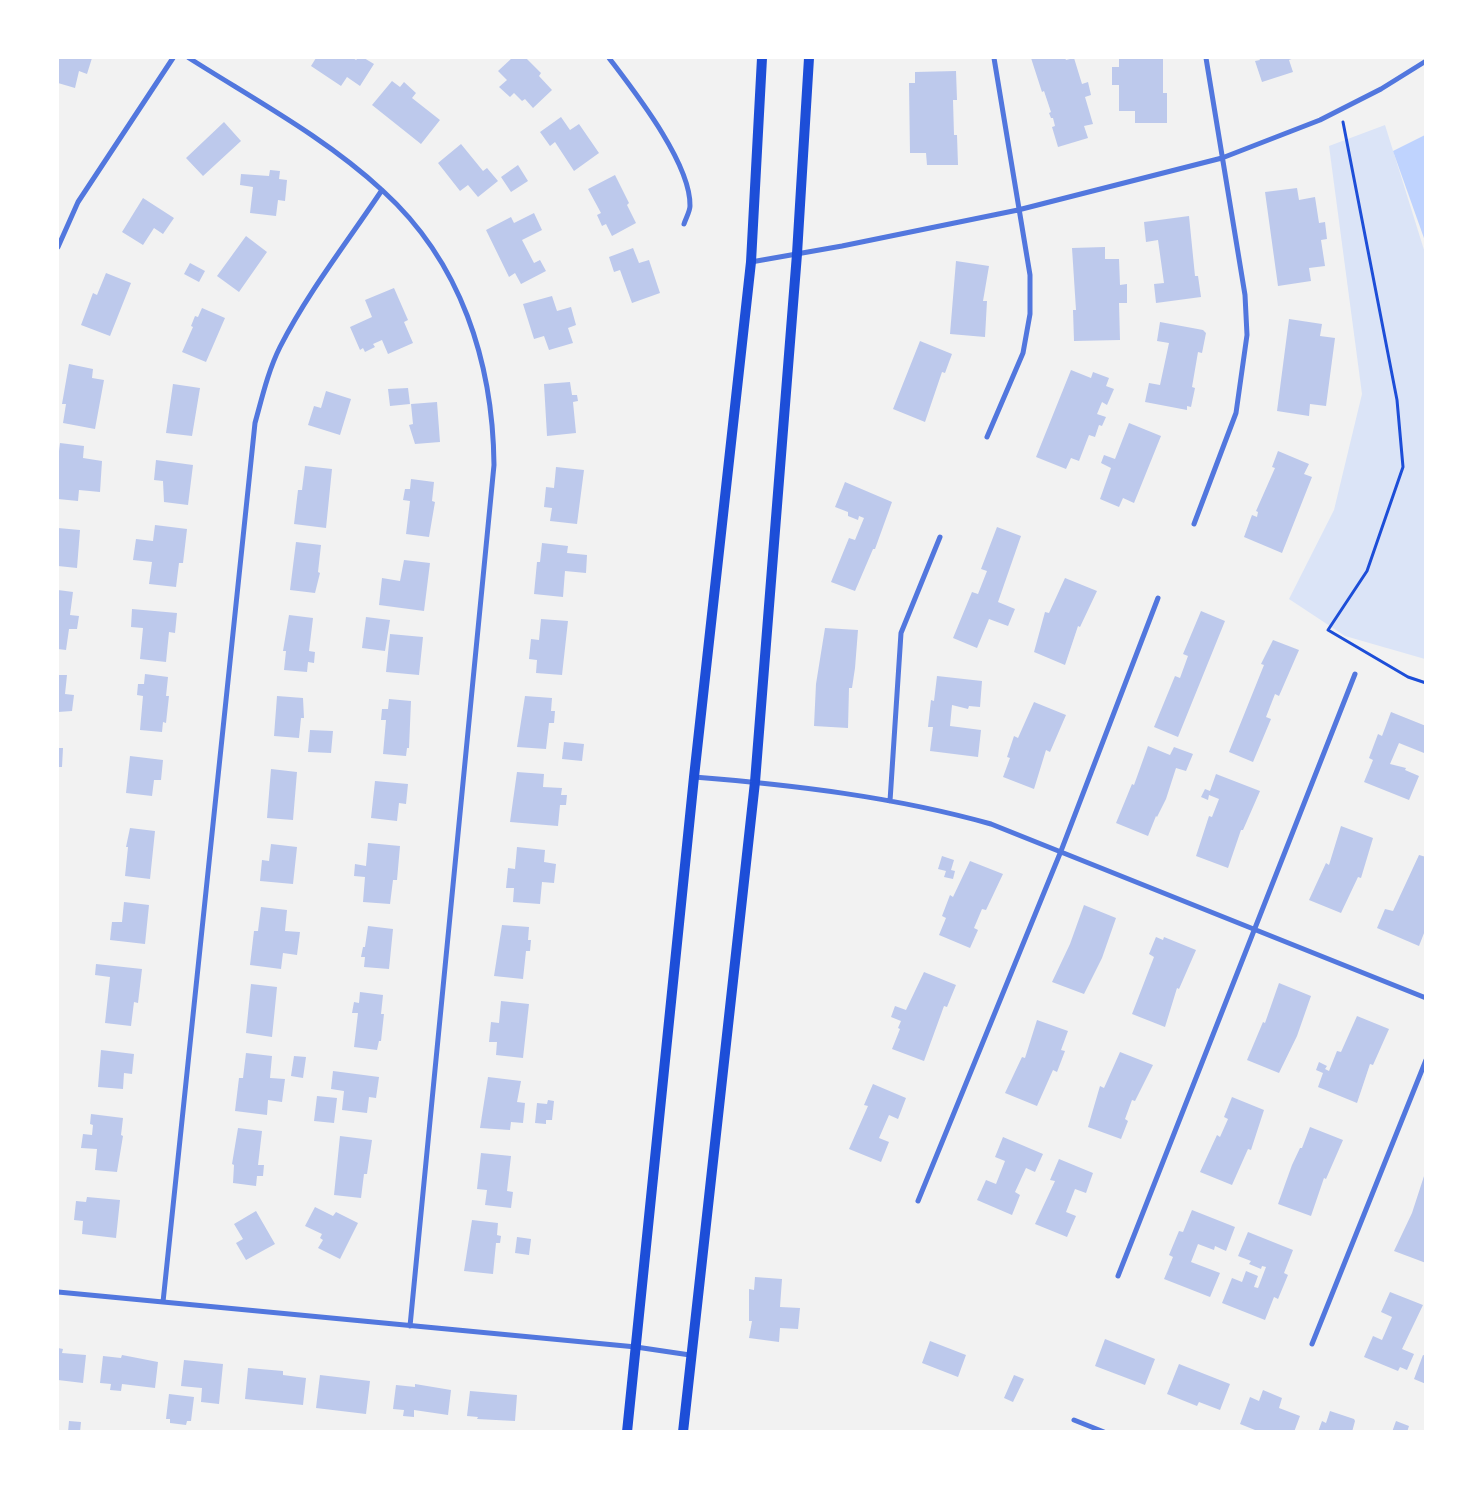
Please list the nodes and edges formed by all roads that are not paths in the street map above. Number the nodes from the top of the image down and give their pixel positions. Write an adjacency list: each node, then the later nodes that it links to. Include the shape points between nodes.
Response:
1 (173, 58): 13 (street, via 78,202)
2 (190, 58): 10 (street, via 339,155)
3 (608, 58): 12 (street, via 665,138 687,186 690,206)
4 (762, 58): 15 (main road)
5 (809, 58): 14 (main road)
6 (994, 58): 11 (street)
7 (1206, 58): 9 (street)
8 (1426, 61): 9 (street, via 1340,110)
9 (1222, 158): 11 (street); 17 (street, via 1245,295 1247,335 1236,413)
10 (382, 190): 31 (street, via 280,348 265,385 255,423); 32 (street, via 422,235 446,270 465,308 487,380 494,431 494,465)
11 (1018, 210): 14 (street); 16 (street, via 1030,275 1030,314 1023,353)
12 (684, 224)
13 (58, 246)
14 (797, 254): 15 (street); 22 (main road)
15 (751, 262): 21 (main road)
16 (986, 437)
17 (1194, 524)
18 (940, 537): 23 (street, via 901,633)
19 (1158, 598): 24 (street)
20 (1355, 674): 25 (street)
21 (694, 777): 22 (street); 34 (main road)
22 (755, 782): 23 (street); 35 (main road)
23 (890, 801): 24 (street, via 942,810 991,824)
24 (1061, 851): 25 (street); 28 (street)
25 (1256, 930): 26 (street); 29 (street)
26 (1426, 998)
27 (1426, 1060): 33 (street)
28 (918, 1201)
29 (1118, 1276)
30 (58, 1292): 31 (street)
31 (163, 1302): 32 (street)
32 (410, 1326): 34 (street)
33 (1312, 1344)
34 (636, 1347): 35 (street); 37 (main road)
35 (690, 1354): 38 (main road)
36 (1074, 1420): 39 (street)
37 (627, 1432)
38 (683, 1432)
39 (1104, 1432)

